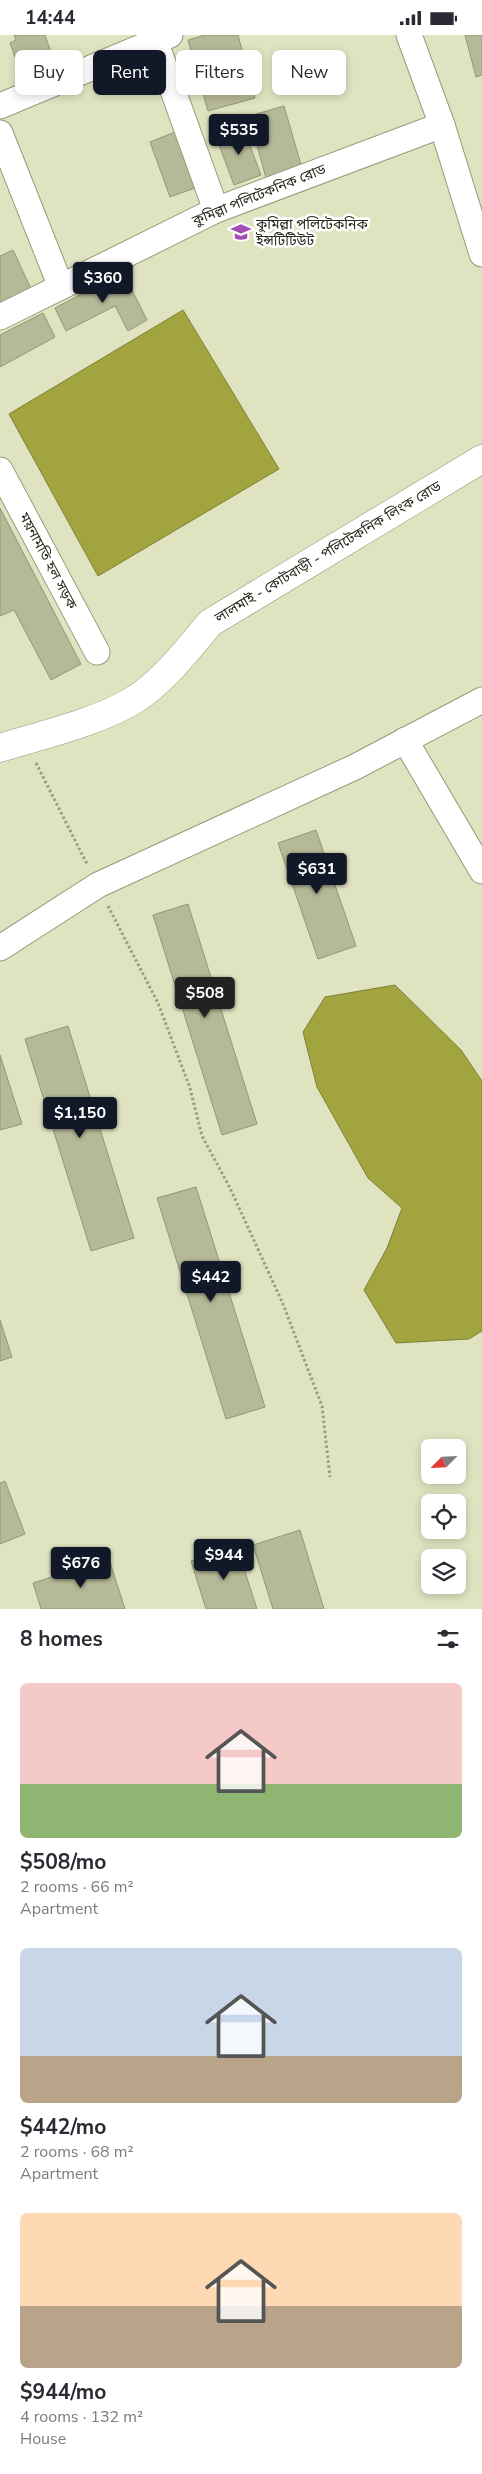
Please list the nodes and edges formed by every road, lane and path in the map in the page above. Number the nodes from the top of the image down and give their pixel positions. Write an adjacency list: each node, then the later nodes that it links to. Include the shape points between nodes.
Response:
1 (153, 35): 7 (street)
2 (170, 35): 4 (street)
3 (409, 35): 5 (street)
4 (0, 106)
5 (442, 125): 7 (street, কুমিল্লা পলিটেকনিক রোড); 8 (street)
6 (0, 133): 9 (street)
7 (216, 210): 9 (street, কুমিল্লা পলিটেকনিক রোড)
8 (482, 254)
9 (61, 287): 10 (street, কুমিল্লা পলিটেকনিক রোড)
10 (0, 317)
11 (482, 459): 16 (main road, লালমাই - কোটবাড়ী - পলিটেকনিক লিংক রোড, via 210,623 176,663 135,699 88,720)
12 (0, 470): 13 (street, ময়নামতি হল সড়ক)
13 (97, 652)
14 (482, 699): 15 (street)
15 (405, 740): 17 (street); 18 (street, via 355,767)
16 (12, 744): 18 (path)
17 (482, 871)
18 (98, 885): 19 (street); 20 (path, via 158,1003 190,1088 202,1136 230,1188 283,1304 322,1407)
19 (0, 948)
20 (330, 1477)

